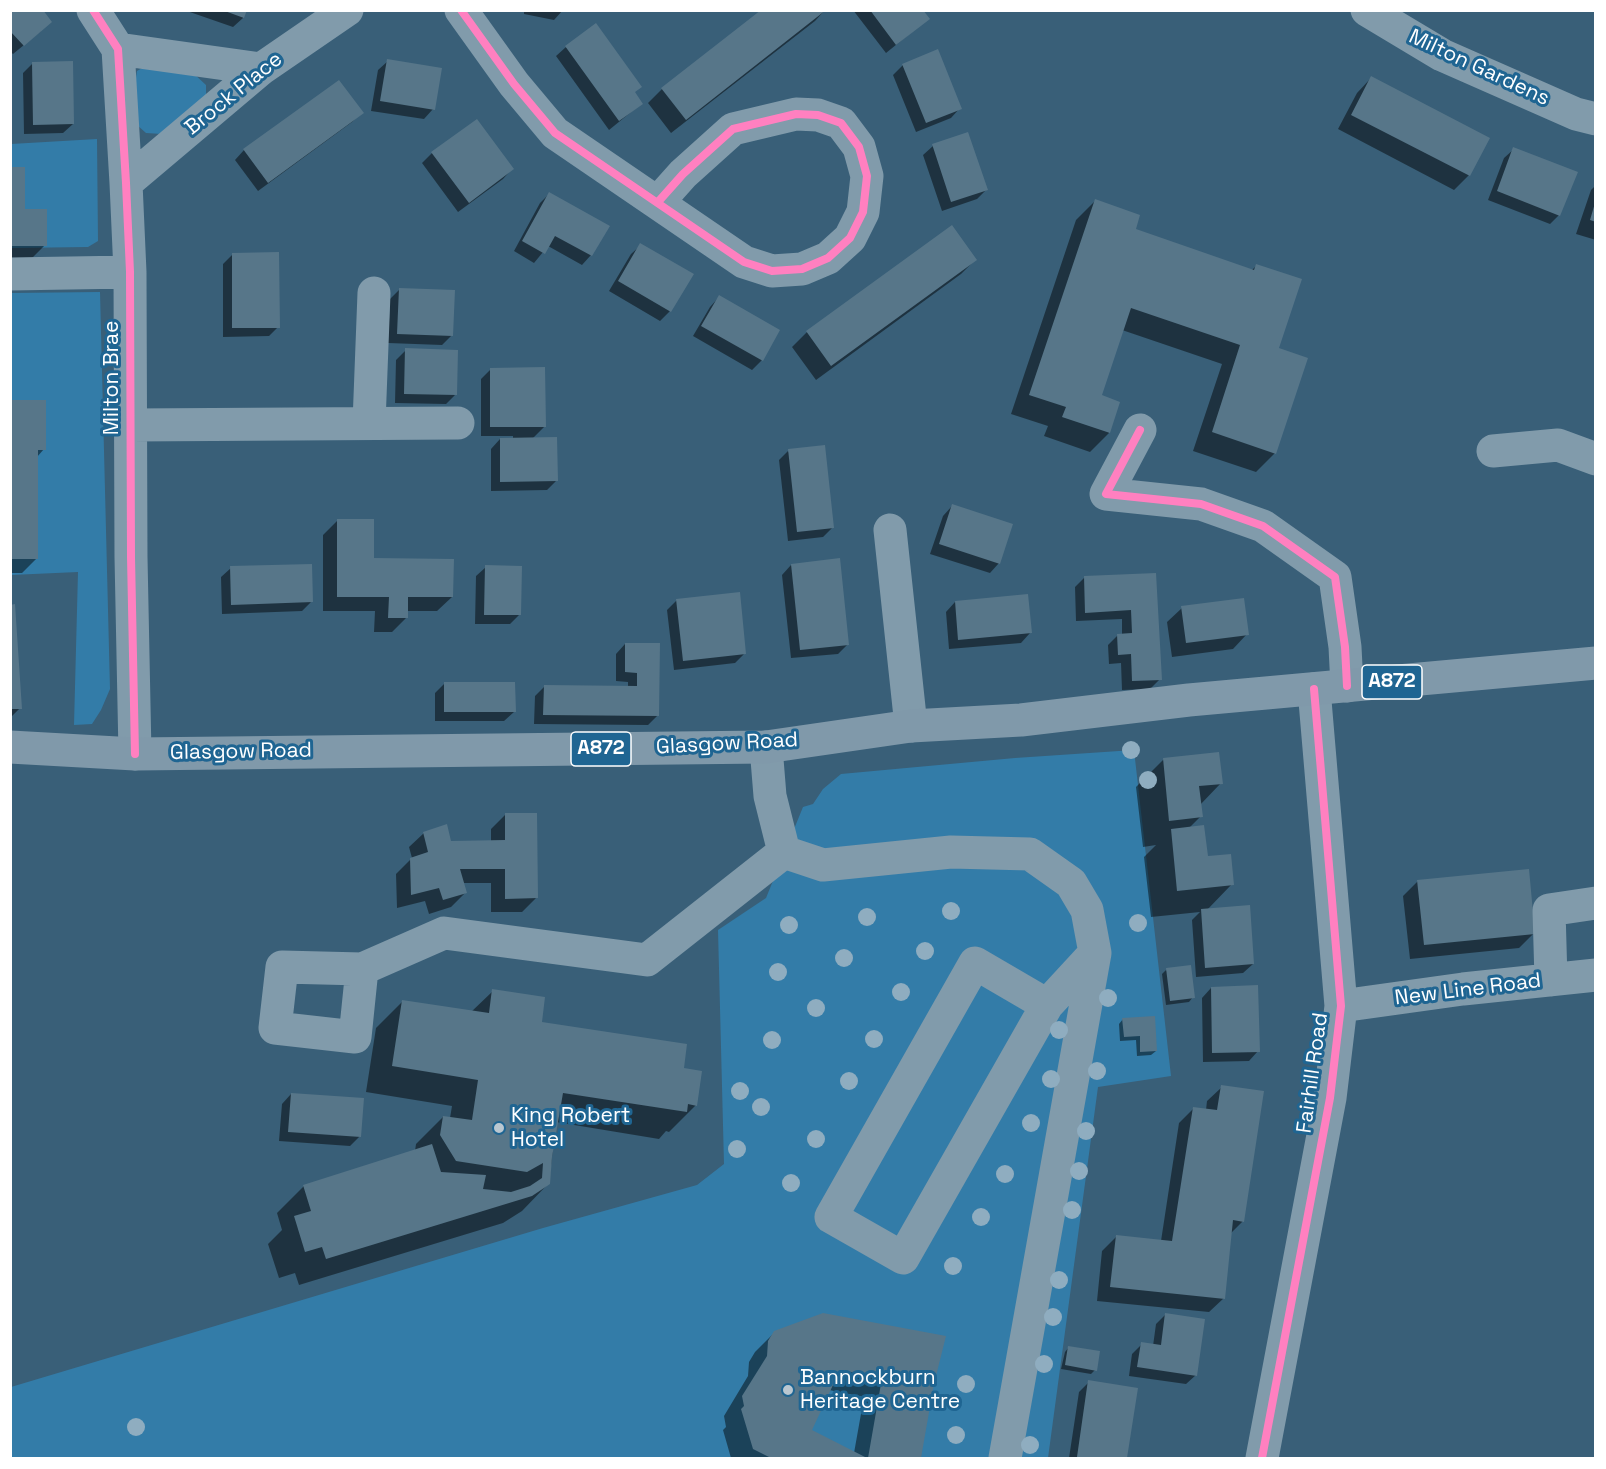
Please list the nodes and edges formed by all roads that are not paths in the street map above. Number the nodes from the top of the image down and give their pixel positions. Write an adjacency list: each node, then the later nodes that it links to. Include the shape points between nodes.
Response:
1 (93, 10): 5 (street, Milton Brae)
2 (346, 10): 6 (street, Brock Place)
3 (461, 10): 9 (street, via 555,133)
4 (1367, 10): 7 (street, Milton Gardens, via 1442,55 1576,114)
5 (118, 49): 6 (street); 8 (street, Milton Brae)
6 (261, 69): 8 (street, Brock Place)
7 (1596, 119)
8 (126, 183): 10 (street, Milton Brae)
9 (658, 202): 9 (street, via 733,129 796,114 818,115 841,123 859,147 867,176 864,212 850,238 828,258 802,269 772,271 744,262)
10 (130, 272): 11 (street); 15 (street, Milton Brae)
11 (10, 274)
12 (374, 293): 13 (street)
13 (369, 423): 14 (street); 15 (street)
14 (458, 423)
15 (131, 425): 26 (street, Milton Brae)
16 (1140, 430): 21 (street, via 1106,494 1201,504 1263,526 1335,577)
17 (1493, 450): 18 (street, via 1558,445)
18 (1596, 459)
19 (890, 531): 23 (street)
20 (1596, 663): 21 (main road, A872)
21 (1347, 686): 22 (main road, A872)
22 (1314, 689): 23 (main road, Glasgow Road / A872, via 1020,720); 34 (street, Fairhill Road)
23 (911, 726): 25 (main road, Glasgow Road / A872)
24 (10, 747): 26 (main road, Glasgow Road / A872)
25 (766, 747): 26 (main road, Glasgow Road / A872); 27 (street, via 770,796)
26 (135, 753)
27 (784, 852): 29 (street, via 824,865 951,852 1030,854 1071,883 1087,910); 30 (street, via 647,960 444,933)
28 (1596, 903): 32 (street, via 1549,910)
29 (1095, 953): 33 (street); 35 (street)
30 (362, 969)
31 (1596, 975): 32 (street, New Line Road)
32 (1551, 980): 34 (street, New Line Road)
33 (1047, 1005): 33 (street, via 903,1258 831,1217 975,963)
34 (1341, 1006): 36 (street, Fairhill Road, via 1330,1098)
35 (1005, 1458)
36 (1262, 1458)

